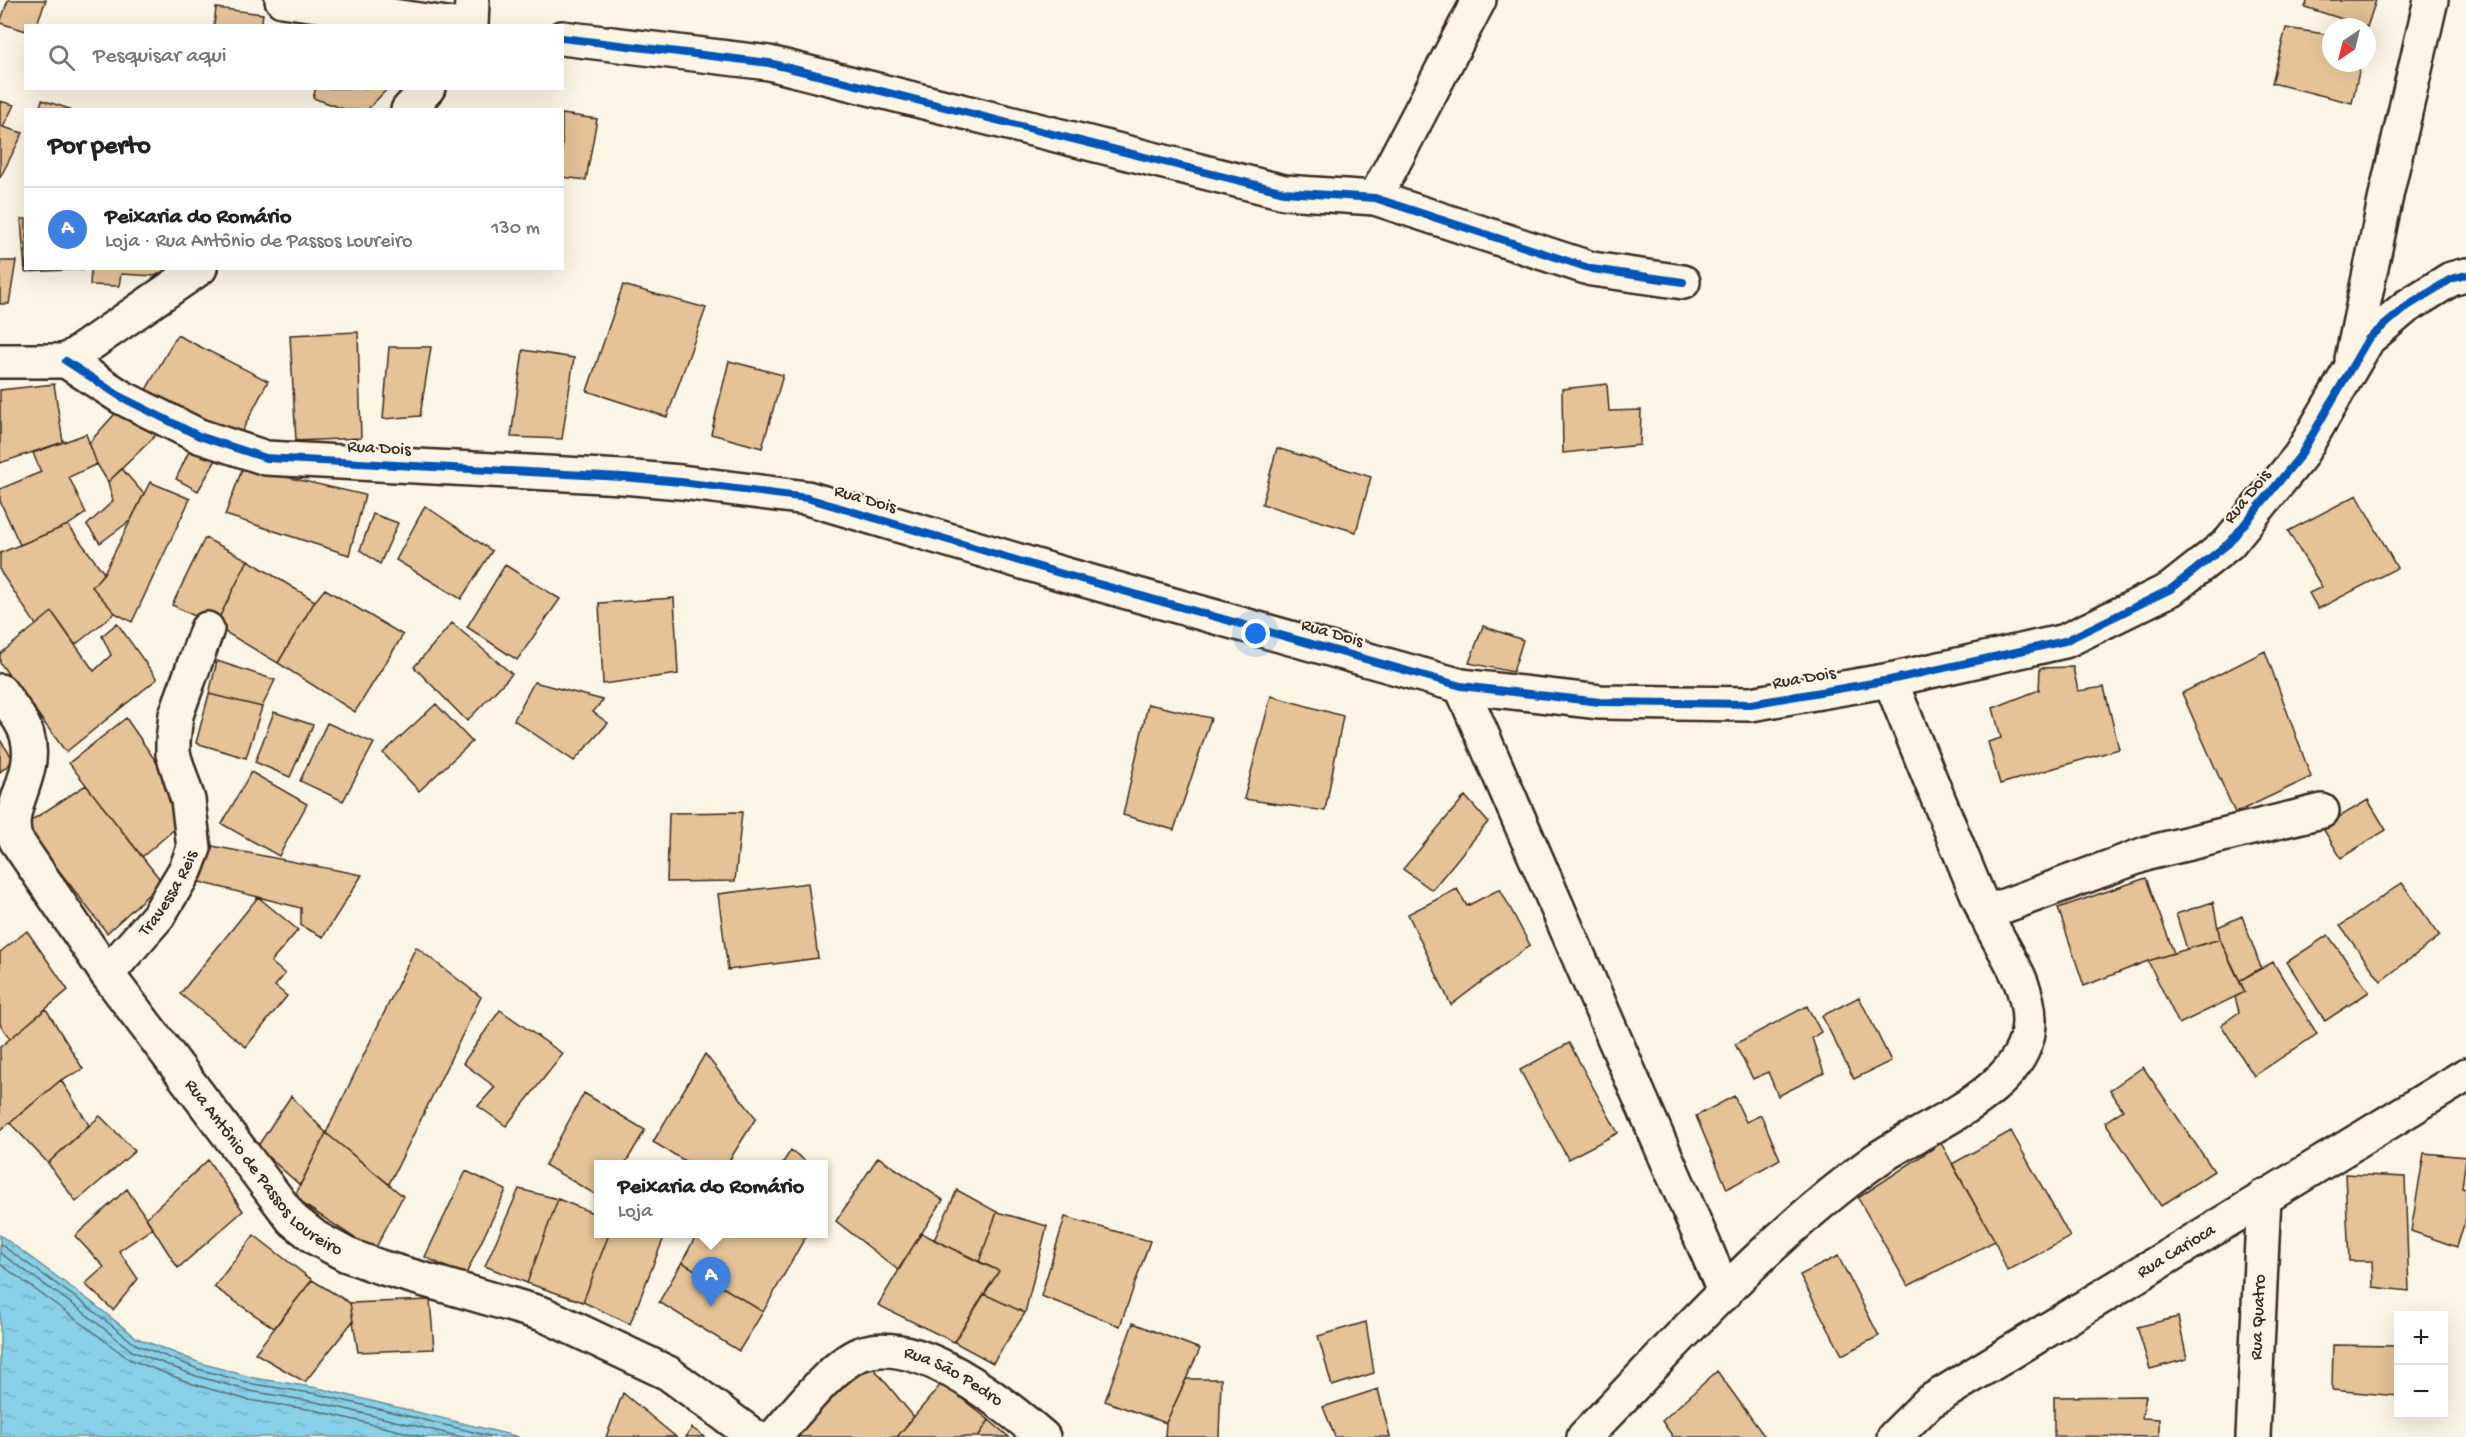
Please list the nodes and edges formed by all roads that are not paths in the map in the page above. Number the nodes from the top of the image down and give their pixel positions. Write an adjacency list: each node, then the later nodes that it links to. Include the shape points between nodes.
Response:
1 (282, 0): 5 (street)
2 (472, 0): 6 (street)
3 (1479, 0): 10 (street)
4 (2431, 0): 16 (street)
5 (447, 24)
6 (471, 24)
7 (564, 38): 10 (street, via 769,63 1284,192)
8 (426, 90): 9 (street)
9 (410, 108)
10 (1375, 198): 13 (street, via 1592,269)
11 (197, 270): 15 (street)
12 (2466, 275): 16 (street, Rua Dois, via 2451,279 2398,313 2368,339)
13 (1683, 282)
14 (0, 361): 15 (street)
15 (66, 361): 19 (street, Rua Dois, via 121,397 199,436 266,458 622,477 807,498)
16 (2349, 372): 18 (street, Rua Dois, via 2300,456 2229,543 2171,589 2065,641)
17 (207, 629): 23 (street, Travessa Reis, via 176,715 173,741 173,754 189,800 194,848 158,916)
18 (1890, 680): 19 (street, Rua Dois, via 1750,704 1600,702); 22 (street)
19 (1461, 686): 26 (street)
20 (0, 690): 23 (street, Rua Antônio de Passos Loureiro, via 24,727 30,748 29,771 12,823 16,840)
21 (2322, 812): 22 (street, via 2148,854)
22 (1985, 913): 26 (street, via 2024,986 2029,1020 2025,1046 2013,1066 1989,1091 1868,1167 1806,1216)
23 (107, 974): 27 (street, Rua Antônio de Passos Loureiro, via 278,1202 316,1238 380,1267 543,1314 668,1372)
24 (2466, 1075): 25 (street, Rua Carioca)
25 (2264, 1196): 31 (street, Rua Carioca, via 1929,1402); 32 (street, Rua Quatro)
26 (1725, 1293): 30 (street)
27 (755, 1437)
28 (774, 1437): 29 (street, Rua São Pedro, via 837,1368 861,1354 888,1350 917,1356 974,1384)
29 (1043, 1437)
30 (1584, 1437)
31 (1894, 1437)
32 (2253, 1437)

